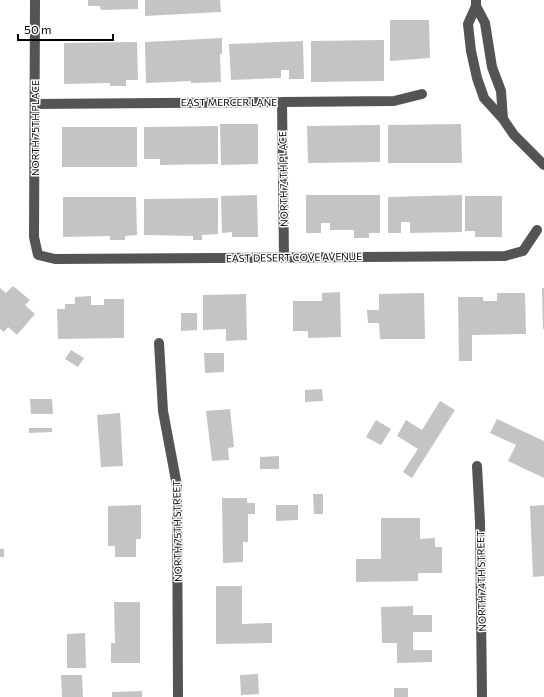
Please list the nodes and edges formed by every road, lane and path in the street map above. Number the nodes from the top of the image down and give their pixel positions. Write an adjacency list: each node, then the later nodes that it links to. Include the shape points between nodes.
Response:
1 (35, 0): 5 (street, NORTH 75TH PLACE)
2 (476, 3): 6 (street, via 485,23 492,67 501,91); 6 (street, via 468,24 477,78 484,98)
3 (422, 94): 4 (street, EAST MERCER LANE, via 394,101)
4 (282, 102): 5 (street, EAST MERCER LANE); 10 (street, NORTH 74TH PLACE)
5 (35, 104): 9 (street, NORTH 75TH PLACE, via 34,237)
6 (503, 119): 7 (street)
7 (544, 166)
8 (538, 230): 10 (street, EAST DESERT COVE AVENUE, via 523,251 505,256)
9 (38, 255): 10 (street, EAST DESERT COVE AVENUE, via 55,259)
10 (284, 257)
11 (159, 343): 13 (street, NORTH 75TH STREET, via 163,411 177,486)
12 (477, 466): 14 (street, NORTH 74TH STREET)
13 (178, 697)
14 (482, 697)

